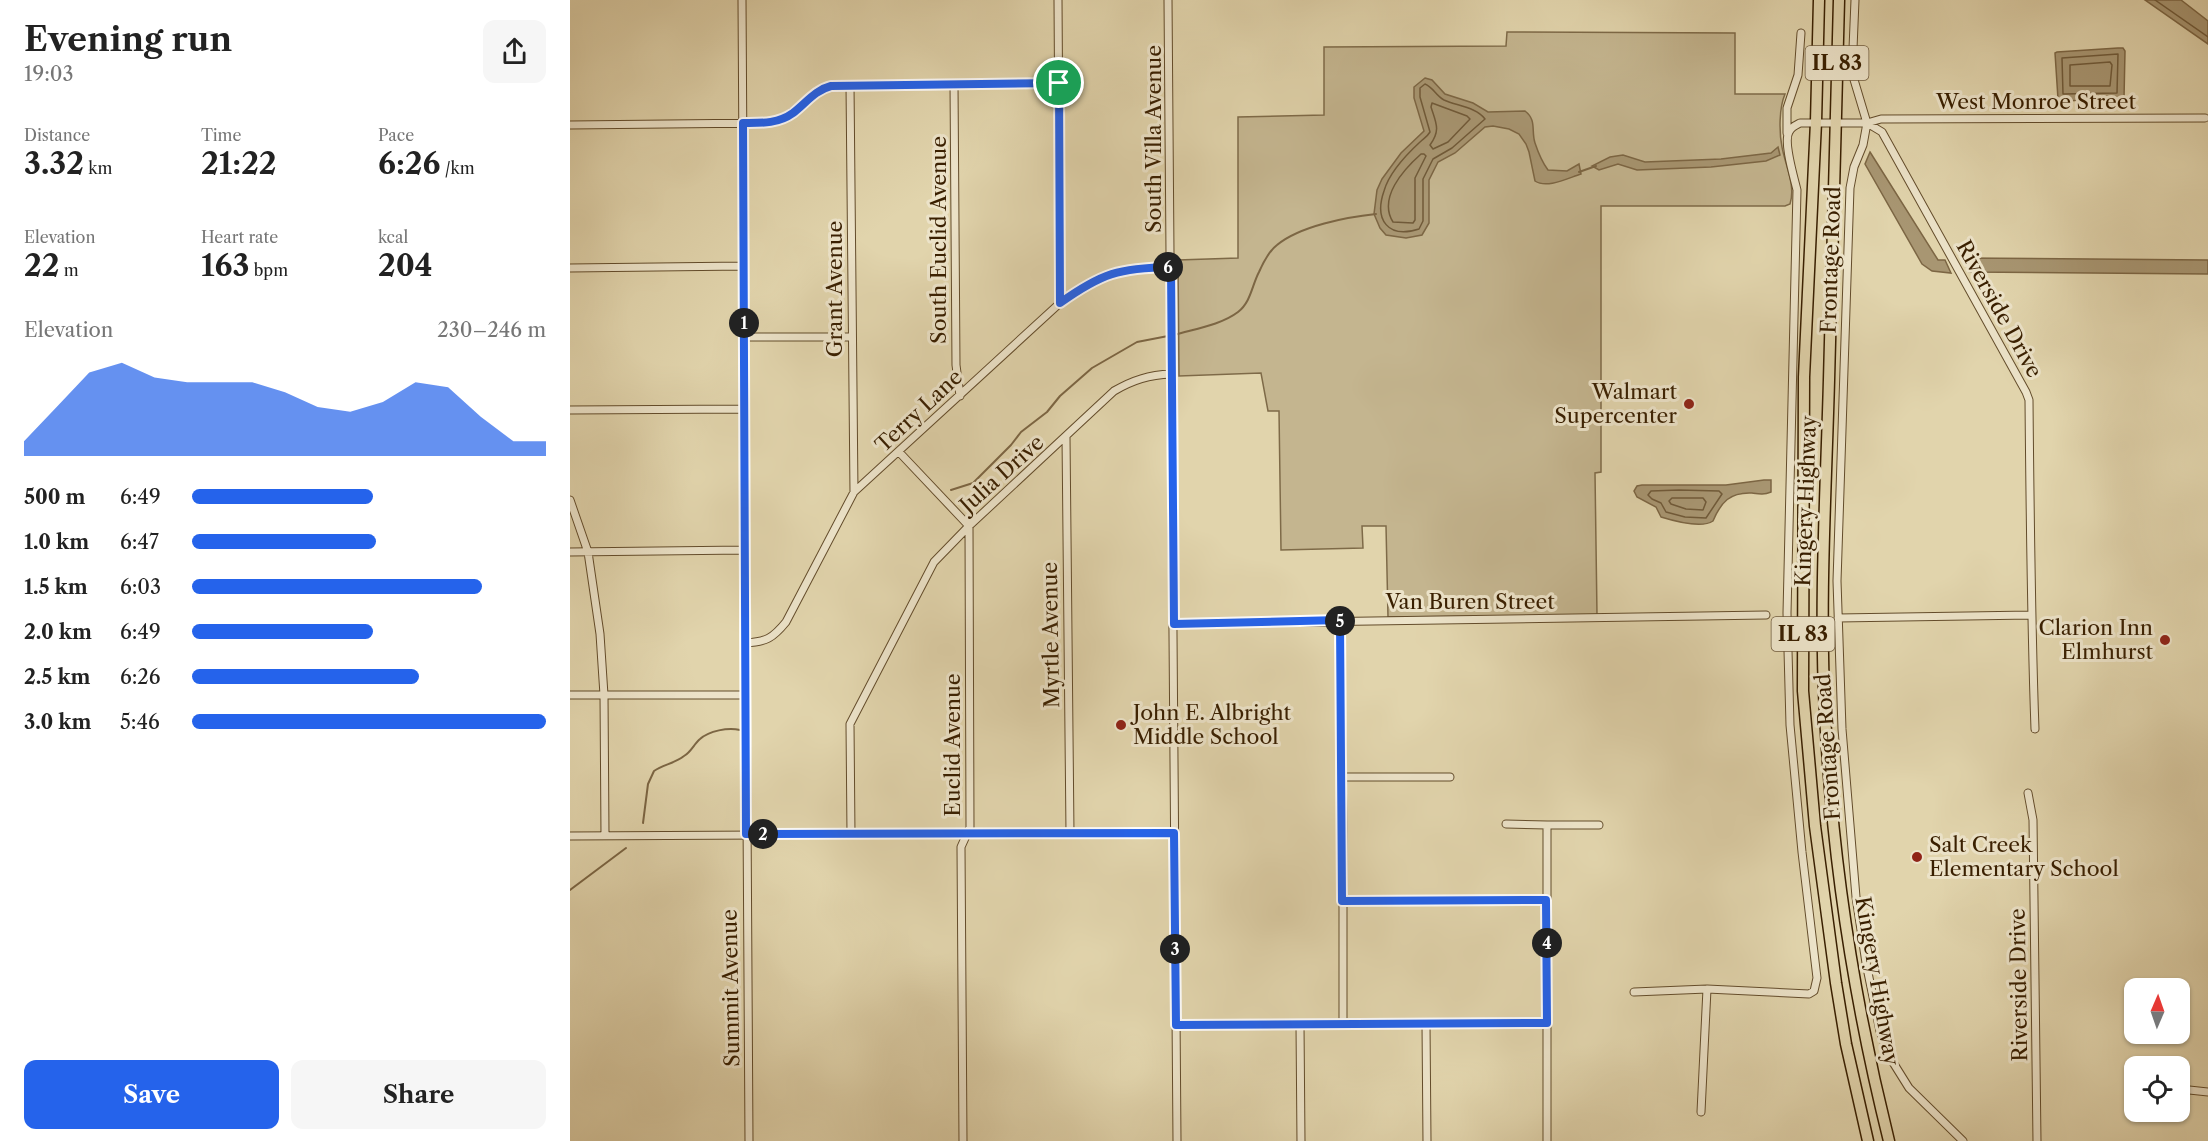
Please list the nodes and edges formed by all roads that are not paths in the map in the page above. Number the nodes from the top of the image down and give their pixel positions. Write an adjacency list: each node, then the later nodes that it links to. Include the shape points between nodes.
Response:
1 (742, 0): 14 (street, Summit Avenue)
2 (1058, 0): 8 (street)
3 (1168, 0): 19 (street, South Villa Avenue)
4 (1819, 0): 12 (highway, Kingery Highway / IL 83)
5 (1839, 0): 13 (highway, Kingery Highway / IL 83)
6 (1854, 0): 15 (street, via 1852,73)
7 (1801, 33): 17 (street, Frontage Road, via 1798,75 1787,108)
8 (1059, 83): 9 (street); 21 (street)
9 (954, 84): 10 (street); 25 (street, South Euclid Avenue, via 956,365)
10 (850, 85): 14 (street, via 825,87 776,121); 23 (street, Grant Avenue)
11 (2205, 118): 15 (street, West Monroe Street, via 1881,119)
12 (1816, 122): 13 (street); 17 (street, via 1800,123); 77 (highway, Kingery Highway / IL 83, via 1803,377 1803,691 1836,983)
13 (1836, 122): 15 (street); 78 (highway, Kingery Highway / IL 83, via 1822,598 1825,714 1848,942)
14 (743, 123): 16 (street); 18 (street, Summit Avenue)
15 (1867, 123): 37 (street, Riverside Drive, via 1882,132 1888,142 2029,400); 38 (street, Frontage Road, via 1850,188)
16 (570, 125)
17 (1787, 134): 61 (street, Frontage Road, via 1797,190 1787,614 1790,725 1817,978 1814,991 1809,994)
18 (744, 266): 20 (street); 22 (street, Summit Avenue)
19 (1171, 267): 21 (street, Terry Lane, via 1115,272); 24 (street, South Villa Avenue)
20 (570, 268)
21 (1060, 303): 25 (street, Terry Lane)
22 (744, 337): 23 (street); 26 (street, Summit Avenue)
23 (851, 337): 30 (street, Grant Avenue)
24 (1171, 374): 28 (street, Julia Drive, via 1137,379 1114,391); 40 (street, South Villa Avenue)
25 (960, 396): 29 (street, Terry Lane)
26 (744, 409): 27 (street); 33 (street, Summit Avenue)
27 (570, 410)
28 (1066, 437): 32 (street, Julia Drive); 52 (street, Myrtle Avenue)
29 (899, 452): 30 (street, Terry Lane); 32 (street)
30 (854, 492): 41 (street, Terry Lane, via 786,622 764,642)
31 (570, 500): 35 (street)
32 (969, 526): 55 (street, Julia Drive, via 934,561 850,724); 56 (street, Euclid Avenue, via 970,827)
33 (745, 550): 35 (street); 41 (street, Summit Avenue)
34 (570, 552): 35 (street)
35 (588, 552): 43 (street)
36 (1766, 615): 39 (street, Van Buren Street)
37 (2031, 615): 38 (street); 45 (street, Riverside Drive)
38 (1838, 618): 79 (street, Frontage Road, via 1842,729 1856,897 1880,1031 1889,1056 1909,1088)
39 (1340, 620): 40 (street, Van Buren Street); 46 (street)
40 (1174, 624): 53 (street, South Villa Avenue)
41 (747, 643): 44 (street, Summit Avenue)
42 (570, 695): 43 (street)
43 (604, 695): 44 (street); 57 (street)
44 (746, 695): 54 (street, Summit Avenue)
45 (2035, 729)
46 (1341, 777): 47 (street); 60 (street)
47 (1450, 777)
48 (2028, 793): 80 (street, Riverside Drive, via 2033,820)
49 (1506, 824): 50 (street)
50 (1547, 825): 51 (street); 59 (street)
51 (1599, 825)
52 (1070, 833): 53 (street); 56 (street)
53 (1174, 833): 65 (street, South Villa Avenue)
54 (746, 834): 55 (street); 57 (street); 71 (street, Summit Avenue)
55 (850, 834): 56 (street)
56 (966, 834): 72 (street, Euclid Avenue, via 962,847)
57 (605, 835): 58 (street)
58 (570, 836)
59 (1546, 900): 60 (street); 63 (street)
60 (1342, 901): 67 (street)
61 (1707, 989): 62 (street, Frontage Road); 70 (street)
62 (1634, 992)
63 (1547, 1023): 64 (street); 76 (street)
64 (1426, 1024): 67 (street); 75 (street)
65 (1176, 1025): 66 (street); 73 (street, South Villa Avenue)
66 (1300, 1025): 67 (street); 74 (street)
67 (1343, 1025)
68 (2190, 1090): 69 (street)
69 (2208, 1092)
70 (1701, 1112)
71 (749, 1141)
72 (963, 1141)
73 (1177, 1141)
74 (1301, 1141)
75 (1427, 1141)
76 (1547, 1141)
77 (1868, 1141)
78 (1889, 1141)
79 (1963, 1141)
80 (2037, 1141)

